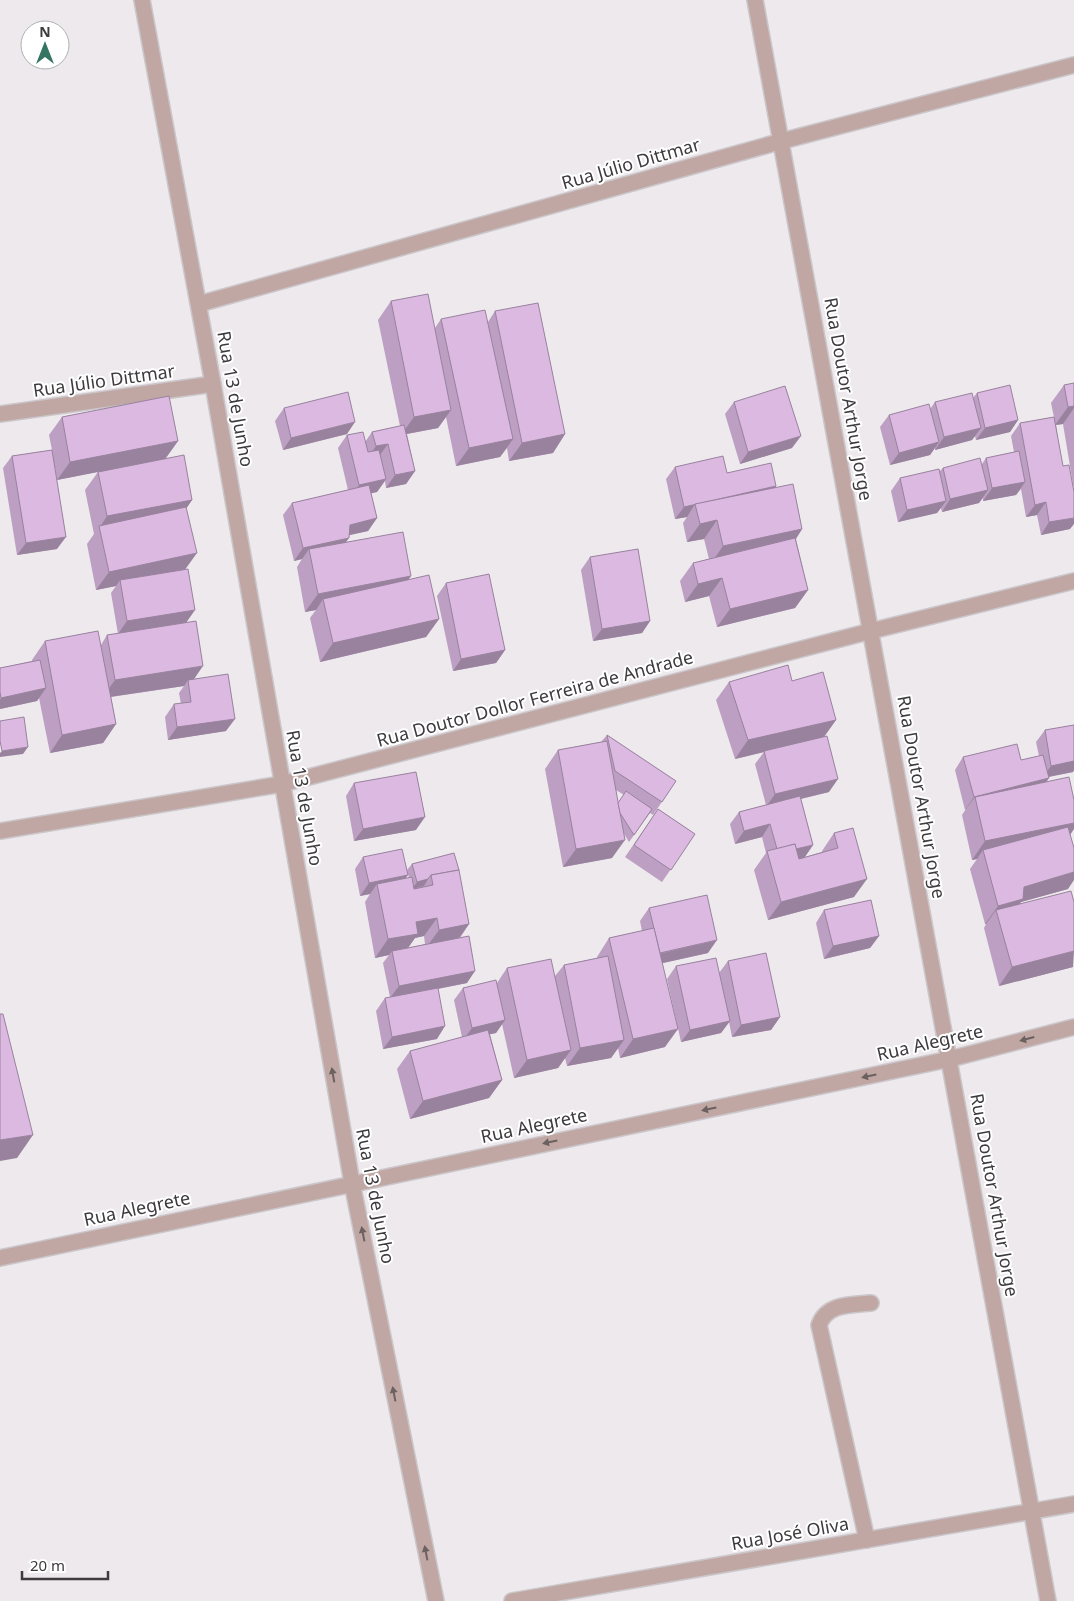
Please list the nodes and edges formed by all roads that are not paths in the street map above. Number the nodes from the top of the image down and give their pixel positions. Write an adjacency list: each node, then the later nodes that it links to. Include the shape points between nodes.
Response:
1 (142, 0): 5 (street, Rua 13 de Junho)
2 (755, 0): 4 (street, Rua Doutor Arthur Jorge)
3 (1074, 65): 4 (street, Rua Júlio Dittmar)
4 (782, 141): 5 (street, Rua Júlio Dittmar); 9 (street, Rua Doutor Arthur Jorge)
5 (199, 304): 6 (street, Rua 13 de Junho)
6 (213, 384): 7 (street, Rua Júlio Dittmar); 10 (street, Rua 13 de Junho)
7 (0, 414)
8 (1074, 581): 9 (street, Rua Doutor Dollor Ferreira de Andrade)
9 (871, 631): 10 (street, Rua Doutor Dollor Ferreira de Andrade); 13 (street, Rua Doutor Arthur Jorge)
10 (282, 784): 11 (street, Rua Doutor Dollor Ferreira de Andrade); 14 (street, Rua 13 de Junho, one-way to 10)
11 (0, 831)
12 (1074, 1027): 13 (street, Rua Alegrete, one-way to 13)
13 (950, 1059): 14 (street, Rua Alegrete, one-way to 14); 18 (street, Rua Doutor Arthur Jorge)
14 (352, 1183): 15 (street, Rua Alegrete); 20 (street, Rua 13 de Junho, one-way to 14)
15 (0, 1258)
16 (871, 1303): 19 (street, via 834,1308 822,1315 819,1325)
17 (1074, 1504): 18 (street, Rua José Oliva)
18 (1032, 1511): 19 (street, Rua José Oliva); 22 (street, Rua Doutor Arthur Jorge)
19 (866, 1540): 21 (street, Rua José Oliva)
20 (436, 1601)
21 (512, 1601)
22 (1048, 1601)

